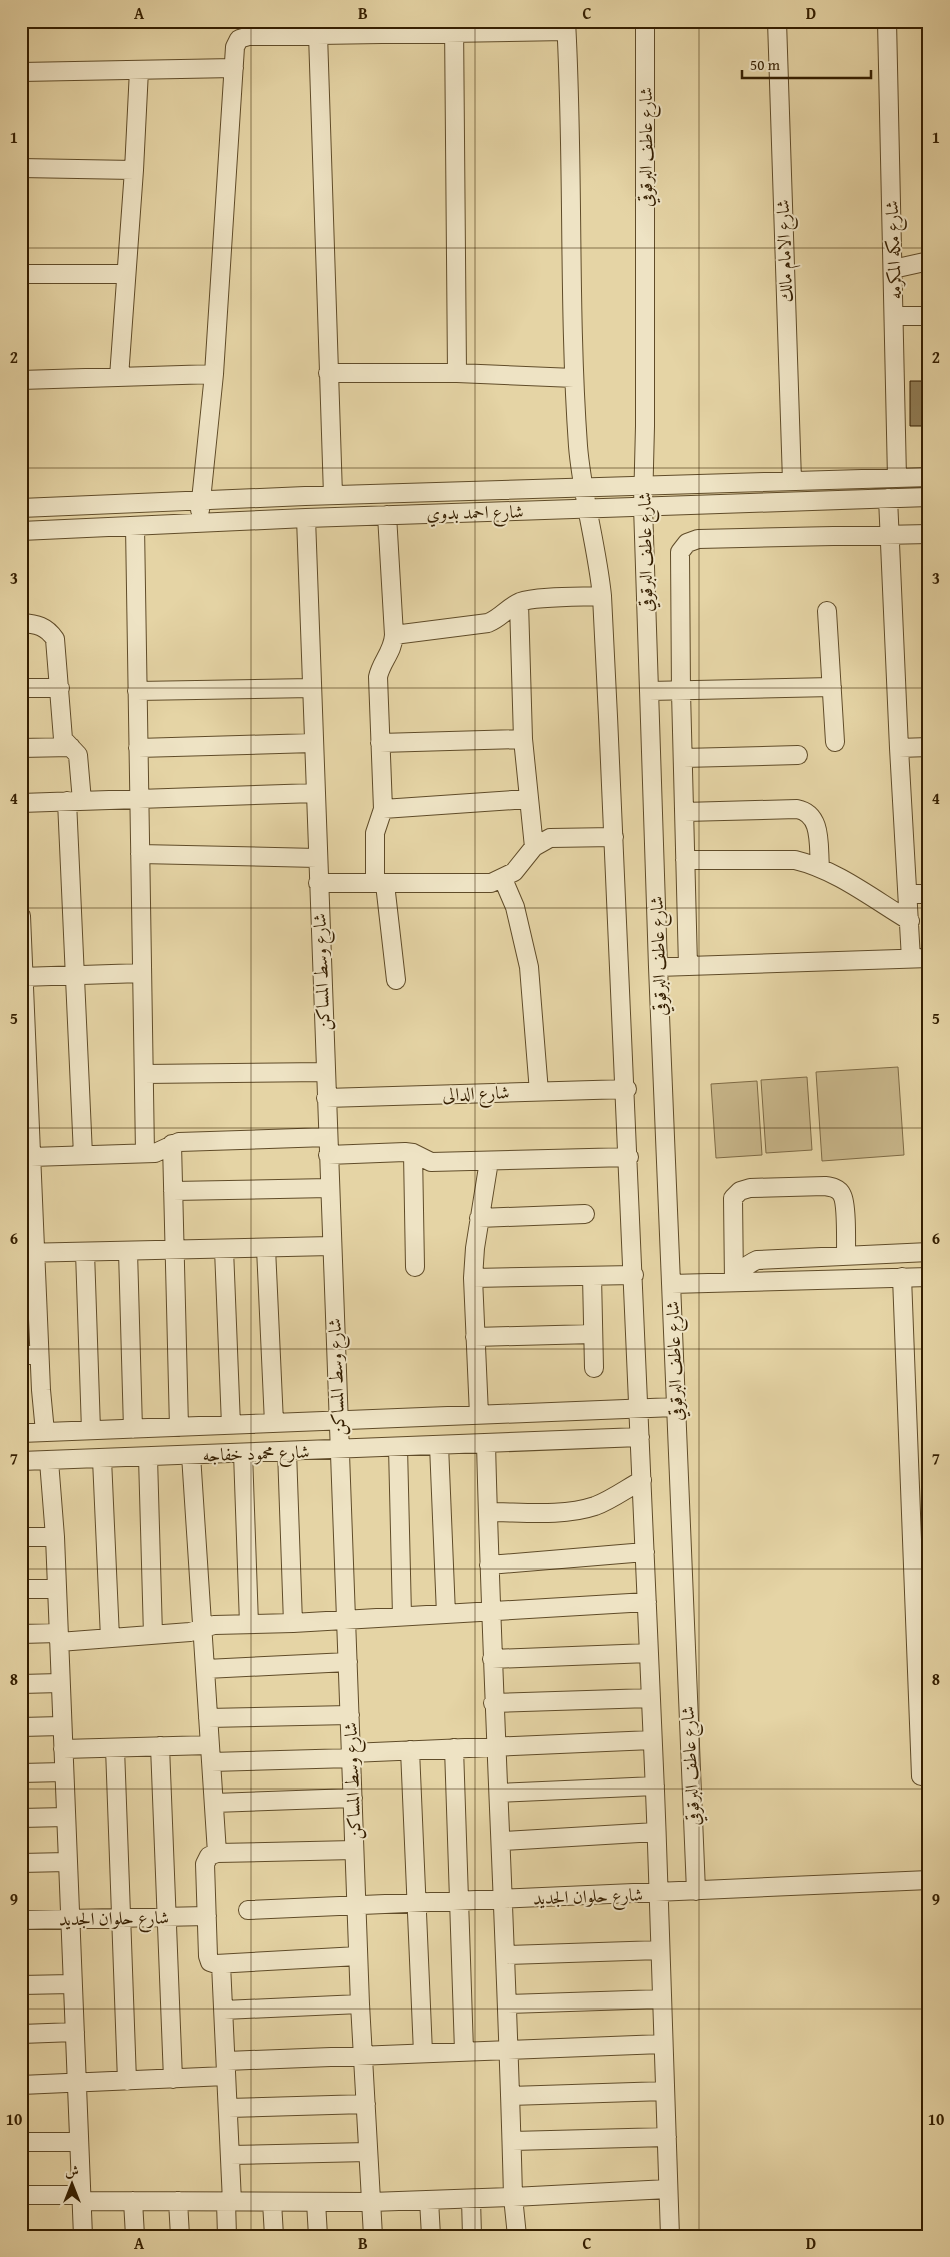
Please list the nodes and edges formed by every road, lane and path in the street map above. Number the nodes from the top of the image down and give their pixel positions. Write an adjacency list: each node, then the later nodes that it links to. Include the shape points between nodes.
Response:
1 (645, 21): 27 (street, شارع عاطف البرقوقي)
2 (777, 21): 26 (street, شارع الامام مالك)
3 (887, 21): 13 (street, شارع مكه المكرمه)
4 (566, 26): 5 (street); 22 (street, شارع عاطف البرقوقي)
5 (454, 27): 6 (street); 19 (street)
6 (324, 30): 7 (street, via 239,39 235,47); 18 (street)
7 (234, 68): 8 (street); 20 (street)
8 (139, 70): 9 (street); 11 (street)
9 (21, 72)
10 (21, 168): 11 (street)
11 (134, 170): 15 (street)
12 (929, 261): 13 (street)
13 (893, 269): 16 (street, شارع مكه المكرمه)
14 (21, 274): 15 (street)
15 (125, 274): 21 (street)
16 (895, 316): 17 (street); 25 (street, شارع مكه المكرمه)
17 (929, 316)
18 (328, 373): 19 (street); 29 (street)
19 (457, 373): 22 (street)
20 (214, 374): 21 (street); 32 (street)
21 (119, 377): 23 (street)
22 (574, 378): 28 (street, شارع عاطف البرقوقي)
23 (21, 380)
24 (929, 477): 25 (street, شارع احمد بدوي)
25 (897, 478): 26 (street, شارع احمد بدوي)
26 (792, 481): 27 (street, شارع احمد بدوي)
27 (643, 485): 28 (street, شارع احمد بدوي); 33 (street, شارع عاطف البرقوقي)
28 (585, 487): 29 (street, شارع احمد بدوي); 35 (street, شارع عاطف البرقوقي)
29 (333, 495): 32 (street, شارع احمد بدوي)
30 (929, 497): 31 (street, شارع احمد بدوي)
31 (888, 498): 33 (street, شارع احمد بدوي); 42 (street)
32 (201, 500): 34 (street, شارع احمد بدوي); 38 (street)
33 (643, 506): 35 (street, شارع احمد بدوي); 53 (street, شارع عاطف البرقوقي)
34 (21, 508)
35 (589, 510): 36 (street, شارع احمد بدوي); 43 (street, شارع عاطف البرقوقي)
36 (387, 515): 37 (street, شارع احمد بدوي); 47 (street)
37 (306, 518): 38 (street, شارع احمد بدوي); 51 (street, شارع وسط المساكن)
38 (199, 523): 39 (street, شارع احمد بدوي)
39 (135, 526): 40 (street, شارع احمد بدوي); 52 (street)
40 (21, 531)
41 (929, 534): 42 (street)
42 (890, 535): 54 (street, via 698,539 687,543 680,552 678,563); 63 (street)
43 (602, 596): 44 (street); 73 (street, شارع عاطف البرقوقي)
44 (519, 603): 47 (street, via 488,623); 55 (street)
45 (827, 611): 48 (street)
46 (21, 623): 50 (street, via 41,625 55,639)
47 (394, 636): 58 (street, via 378,678)
48 (832, 687): 54 (street); 56 (street)
49 (21, 688): 50 (street)
50 (60, 688): 61 (street, via 63,739)
51 (312, 688): 52 (street); 57 (street, شارع وسط المساكن)
52 (137, 691): 62 (street)
53 (649, 692): 54 (street); 88 (street, شارع عاطف البرقوقي)
54 (681, 692): 65 (street)
55 (523, 739): 58 (street); 68 (street)
56 (835, 742)
57 (314, 743): 62 (street); 66 (street, شارع وسط المساكن)
58 (380, 743): 71 (street)
59 (929, 747): 63 (street)
60 (21, 748): 61 (street)
61 (71, 748): 69 (street, via 80,762)
62 (138, 748): 67 (street)
63 (899, 748): 82 (street)
64 (798, 756): 65 (street)
65 (683, 758): 72 (street)
66 (315, 793): 67 (street); 76 (street, شارع وسط المساكن)
67 (139, 799): 69 (street); 75 (street)
68 (528, 799): 71 (street); 74 (street)
69 (74, 801): 70 (street); 90 (street)
70 (21, 803)
71 (383, 809): 81 (street, via 375,833)
72 (684, 812): 77 (street); 78 (street, via 807,811 814,817 817,827)
73 (614, 836): 74 (street, via 550,838); 96 (street, شارع عاطف البرقوقي)
74 (534, 847): 79 (street, via 523,863)
75 (140, 854): 76 (street); 89 (street)
76 (318, 858): 80 (street, شارع وسط المساكن)
77 (685, 860): 78 (street, via 795,860); 87 (street)
78 (820, 867): 85 (street)
79 (503, 878): 81 (street, via 479,884); 97 (street, via 515,907 529,966)
80 (318, 883): 81 (street); 94 (street, شارع وسط المساكن)
81 (380, 884): 92 (street)
82 (908, 894): 83 (street); 85 (street)
83 (929, 894)
84 (21, 916): 91 (street)
85 (910, 921): 86 (street)
86 (920, 958): 87 (street)
87 (688, 966): 88 (street)
88 (658, 967): 129 (street, شارع عاطف البرقوقي)
89 (142, 973): 90 (street); 95 (street)
90 (75, 976): 91 (street); 105 (street)
91 (22, 977): 93 (street)
92 (396, 980)
93 (24, 1042): 98 (street)
94 (325, 1072): 95 (street); 99 (street, شارع وسط المساكن)
95 (144, 1074): 103 (street)
96 (627, 1089): 97 (street, شارع الدالى); 106 (street, شارع عاطف البرقوقي)
97 (539, 1092): 99 (street, شارع الدالى)
98 (25, 1095): 102 (street)
99 (326, 1098): 101 (street, شارع وسط المساكن)
100 (172, 1144): 101 (street); 103 (street, via 162,1151); 109 (street)
101 (328, 1146): 104 (street); 108 (street, شارع وسط المساكن)
102 (28, 1149): 105 (street); 110 (street)
103 (145, 1153): 105 (street)
104 (413, 1153): 107 (street, via 431,1162); 122 (street)
105 (83, 1155)
106 (629, 1157): 107 (street); 123 (street, شارع عاطف البرقوقي)
107 (489, 1161): 112 (street)
108 (329, 1188): 109 (street); 113 (street, شارع وسط المساكن)
109 (173, 1191): 116 (street)
110 (27, 1192): 120 (street)
111 (585, 1214): 112 (street)
112 (479, 1218): 127 (street)
113 (331, 1246): 114 (street); 139 (street, شارع وسط المساكن)
114 (266, 1248): 115 (street); 140 (street)
115 (224, 1249): 116 (street); 141 (street)
116 (175, 1250): 117 (street); 142 (street)
117 (128, 1251): 118 (street); 143 (street)
118 (85, 1252): 120 (street); 144 (street)
119 (929, 1252): 121 (street)
120 (28, 1253): 130 (street)
121 (846, 1256): 128 (street, via 757,1260 747,1264); 128 (street, via 843,1195 836,1188 750,1188 740,1191 734,1198)
122 (414, 1267)
123 (634, 1275): 124 (street); 137 (street, شارع عاطف البرقوقي)
124 (592, 1276): 127 (street); 131 (street)
125 (929, 1276): 126 (street)
126 (902, 1277): 128 (street); 202 (street)
127 (473, 1278): 132 (street)
128 (734, 1282): 129 (street)
129 (670, 1284): 136 (street, شارع عاطف البرقوقي)
130 (29, 1302): 133 (street)
131 (593, 1334): 132 (street); 135 (street)
132 (474, 1337): 138 (street)
133 (39, 1355): 134 (street); 145 (street)
134 (21, 1356)
135 (594, 1368)
136 (676, 1408): 137 (street, شارع محمود خفاجه); 216 (street, شارع عاطف البرقوقي)
137 (639, 1409): 138 (street, شارع محمود خفاجه); 147 (street, شارع عاطف البرقوقي)
138 (479, 1415): 139 (street, شارع محمود خفاجه)
139 (337, 1421): 140 (street, شارع محمود خفاجه); 151 (street, شارع وسط المساكن)
140 (274, 1423): 141 (street, شارع محمود خفاجه)
141 (230, 1425): 142 (street, شارع محمود خفاجه)
142 (179, 1427): 143 (street, شارع محمود خفاجه)
143 (134, 1429): 144 (street, شارع محمود خفاجه)
144 (91, 1430): 145 (street, شارع محمود خفاجه)
145 (45, 1432): 146 (street, شارع محمود خفاجه)
146 (21, 1433)
147 (640, 1437): 148 (street, شارع محمود خفاجه); 159 (street, شارع عاطف البرقوقي)
148 (486, 1443): 149 (street, شارع محمود خفاجه); 160 (street)
149 (439, 1445): 150 (street, شارع محمود خفاجه); 169 (street)
150 (398, 1447): 151 (street, شارع محمود خفاجه); 170 (street)
151 (338, 1449): 152 (street, شارع محمود خفاجه); 171 (street, شارع وسط المساكن)
152 (287, 1452): 153 (street, شارع محمود خفاجه); 172 (street)
153 (243, 1453): 154 (street, شارع محمود خفاجه); 173 (street)
154 (192, 1456): 155 (street, شارع محمود خفاجه); 174 (street)
155 (148, 1457): 156 (street, شارع محمود خفاجه); 176 (street)
156 (102, 1459): 158 (street, شارع محمود خفاجه); 178 (street)
157 (21, 1461): 158 (street, شارع محمود خفاجه)
158 (48, 1461): 162 (street)
159 (642, 1480): 160 (street, via 612,1498 582,1510); 163 (street, شارع عاطف البرقوقي)
160 (488, 1512): 164 (street)
161 (21, 1537): 162 (street)
162 (54, 1537): 166 (street)
163 (645, 1552): 164 (street); 167 (street, شارع عاطف البرقوقي)
164 (489, 1565): 168 (street)
165 (21, 1589): 166 (street)
166 (56, 1589): 177 (street)
167 (647, 1602): 168 (street); 179 (street, شارع عاطف البرقوقي)
168 (490, 1611): 169 (street); 180 (street)
169 (446, 1614): 170 (street)
170 (402, 1616): 171 (street)
171 (347, 1618): 172 (street); 181 (street, شارع وسط المساكن)
172 (292, 1623): 173 (street)
173 (249, 1624): 174 (street, via 214,1625)
174 (202, 1629): 176 (street); 182 (street)
175 (21, 1634): 177 (street)
176 (153, 1635): 178 (street)
177 (58, 1638): 178 (street); 183 (street)
178 (110, 1638)
179 (649, 1653): 180 (street); 185 (street, شارع عاطف البرقوقي)
180 (492, 1659): 186 (street)
181 (348, 1662): 182 (street); 187 (street, شارع وسط المساكن)
182 (206, 1669): 188 (street)
183 (60, 1682): 184 (street); 189 (street)
184 (21, 1684)
185 (650, 1698): 186 (street); 191 (street, شارع عاطف البرقوقي)
186 (493, 1702): 193 (street)
187 (350, 1714): 188 (street); 199 (street, شارع وسط المساكن)
188 (208, 1718): 198 (street)
189 (62, 1726): 190 (street); 196 (street)
190 (21, 1727)
191 (652, 1740): 193 (street); 203 (street, شارع عاطف البرقوقي)
192 (160, 1746): 194 (street); 198 (street); 224 (street)
193 (496, 1746): 195 (street); 204 (street)
194 (115, 1748): 196 (street); 225 (street)
195 (454, 1748): 197 (street); 219 (street)
196 (64, 1749): 200 (street)
197 (410, 1750): 199 (street); 220 (street)
198 (210, 1753): 199 (street); 206 (street)
199 (351, 1755): 205 (street, شارع وسط المساكن)
200 (64, 1772): 201 (street); 207 (street)
201 (21, 1773)
202 (921, 1776)
203 (655, 1786): 204 (street); 209 (street, شارع عاطف البرقوقي)
204 (499, 1793): 210 (street)
205 (352, 1798): 206 (street); 211 (street, شارع وسط المساكن)
206 (214, 1803): 212 (street)
207 (66, 1817): 208 (street); 213 (street)
208 (21, 1818)
209 (656, 1832): 210 (street); 217 (street, شارع عاطف البرقوقي)
210 (502, 1841): 218 (street)
211 (354, 1850): 212 (street); 221 (street, شارع وسط المساكن)
212 (217, 1853): 223 (street, via 209,1856 205,1864)
213 (67, 1862): 214 (street); 226 (street)
214 (21, 1863)
215 (929, 1880): 216 (street, شارع حلوان الجديد)
216 (696, 1891): 217 (street, شارع حلوان الجديد)
217 (659, 1893): 218 (street, شارع حلوان الجديد); 228 (street, شارع عاطف البرقوقي)
218 (504, 1899): 219 (street, شارع حلوان الجديد); 229 (street)
219 (458, 1901): 220 (street, شارع حلوان الجديد); 242 (street)
220 (416, 1903): 221 (street, شارع حلوان الجديد); 243 (street)
221 (356, 1906): 222 (street, شارع حلوان الجديد); 230 (street, شارع وسط المساكن)
222 (248, 1910)
223 (207, 1916): 224 (street, شارع حلوان الجديد); 231 (street, via 209,1960 213,1964)
224 (167, 1917): 225 (street, شارع حلوان الجديد); 246 (street)
225 (121, 1918): 226 (street, شارع حلوان الجديد); 247 (street)
226 (69, 1919): 227 (street, شارع حلوان الجديد); 232 (street)
227 (21, 1920)
228 (660, 1950): 229 (street); 234 (street, شارع عاطف البرقوقي)
229 (506, 1955): 236 (street)
230 (358, 1956): 231 (street); 235 (street, شارع وسط المساكن)
231 (221, 1964): 237 (street)
232 (72, 1984): 233 (street); 238 (street)
233 (21, 1985)
234 (662, 1999): 236 (street); 240 (street, شارع عاطف البرقوقي)
235 (360, 2004): 237 (street); 244 (street, شارع وسط المساكن)
236 (508, 2004): 241 (street)
237 (224, 2010): 245 (street)
238 (75, 2032): 239 (street); 248 (street)
239 (21, 2034)
240 (662, 2044): 241 (street); 250 (street, شارع عاطف البرقوقي)
241 (509, 2049): 242 (street); 251 (street)
242 (464, 2051): 243 (street)
243 (423, 2053): 244 (street)
244 (362, 2054): 245 (street); 252 (street, شارع وسط المساكن)
245 (226, 2069): 246 (street); 253 (street)
246 (173, 2079): 247 (street)
247 (127, 2081): 248 (street)
248 (78, 2083): 249 (street); 257 (street)
249 (21, 2085)
250 (665, 2091): 251 (street); 254 (street, شارع عاطف البرقوقي)
251 (510, 2096): 255 (street)
252 (366, 2104): 253 (street); 258 (street, شارع وسط المساكن)
253 (228, 2108): 259 (street)
254 (667, 2137): 255 (street); 260 (street, شارع عاطف البرقوقي)
255 (512, 2141): 263 (street)
256 (21, 2142): 257 (street)
257 (79, 2142): 262 (street)
258 (368, 2152): 259 (street); 271 (street, شارع وسط المساكن)
259 (230, 2155): 268 (street)
260 (668, 2189): 263 (street); 282 (street, شارع عاطف البرقوقي)
261 (21, 2195): 262 (street)
262 (81, 2198): 266 (street); 272 (street)
263 (513, 2198): 264 (street); 281 (street)
264 (471, 2199): 265 (street); 280 (street)
265 (429, 2200): 271 (street); 279 (street)
266 (133, 2202): 267 (street); 273 (street)
267 (178, 2202): 268 (street); 274 (street)
268 (229, 2202): 269 (street); 275 (street)
269 (272, 2202): 270 (street); 276 (street)
270 (316, 2202): 271 (street); 277 (street)
271 (371, 2202): 278 (street, شارع وسط المساكن)
272 (82, 2236)
273 (135, 2236)
274 (180, 2236)
275 (228, 2236)
276 (274, 2236)
277 (318, 2236)
278 (374, 2236)
279 (431, 2236)
280 (472, 2236)
281 (517, 2236)
282 (670, 2236)

